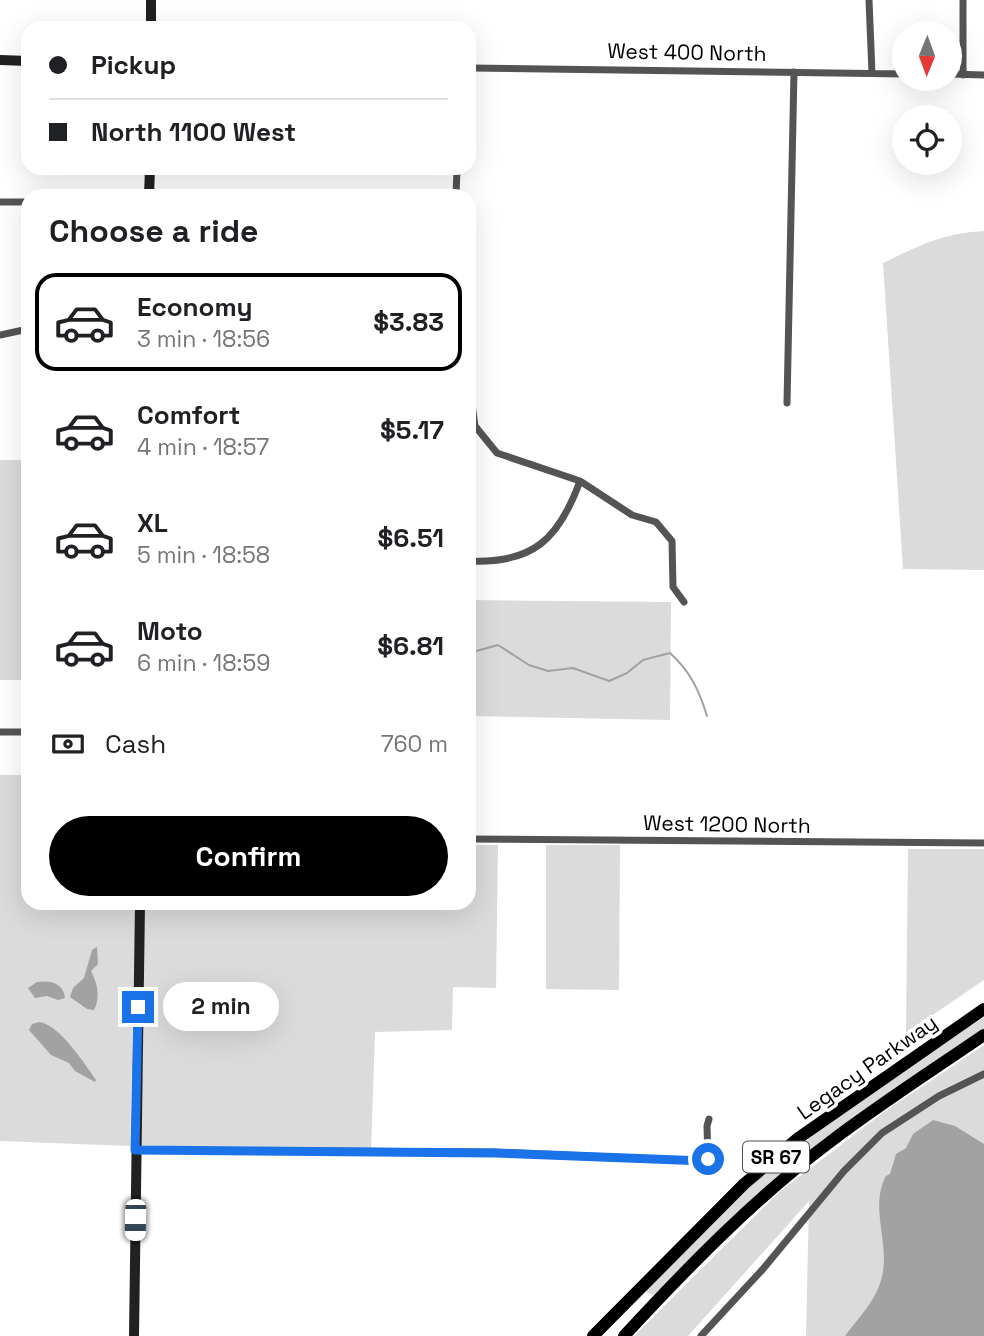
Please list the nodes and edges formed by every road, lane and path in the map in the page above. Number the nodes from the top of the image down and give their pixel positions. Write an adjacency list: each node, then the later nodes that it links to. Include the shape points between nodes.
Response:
1 (151, 0): 4 (street)
2 (869, 0): 9 (street)
3 (963, 0): 11 (street)
4 (151, 21)
5 (0, 60): 6 (street)
6 (21, 61)
7 (476, 68): 8 (street, West 400 North)
8 (794, 72): 9 (street, West 400 North); 17 (street)
9 (872, 73): 10 (street, West 400 North)
10 (892, 74)
11 (963, 75): 12 (street)
12 (984, 75)
13 (0, 202): 14 (street)
14 (21, 202)
15 (21, 330): 16 (street)
16 (0, 335)
17 (787, 403)
18 (476, 427): 19 (street, via 497,453)
19 (580, 481): 20 (street, via 569,513 554,533 530,551 509,559); 21 (street, via 632,515 656,522 671,541 673,587)
20 (476, 561)
21 (684, 602)
22 (0, 732): 23 (street)
23 (21, 732)
24 (476, 839): 25 (street, West 1200 North)
25 (984, 844)
26 (140, 910): 31 (street)
27 (984, 1009): 33 (highway, Legacy Parkway / SR 67, via 797,1139 744,1184)
28 (984, 1035): 34 (highway, Legacy Parkway / SR 67, via 782,1181)
29 (984, 1074): 35 (street, via 882,1133)
30 (709, 1119): 31 (street, via 705,1161 494,1153)
31 (135, 1150): 32 (street)
32 (134, 1336)
33 (593, 1336)
34 (624, 1336)
35 (701, 1336)

